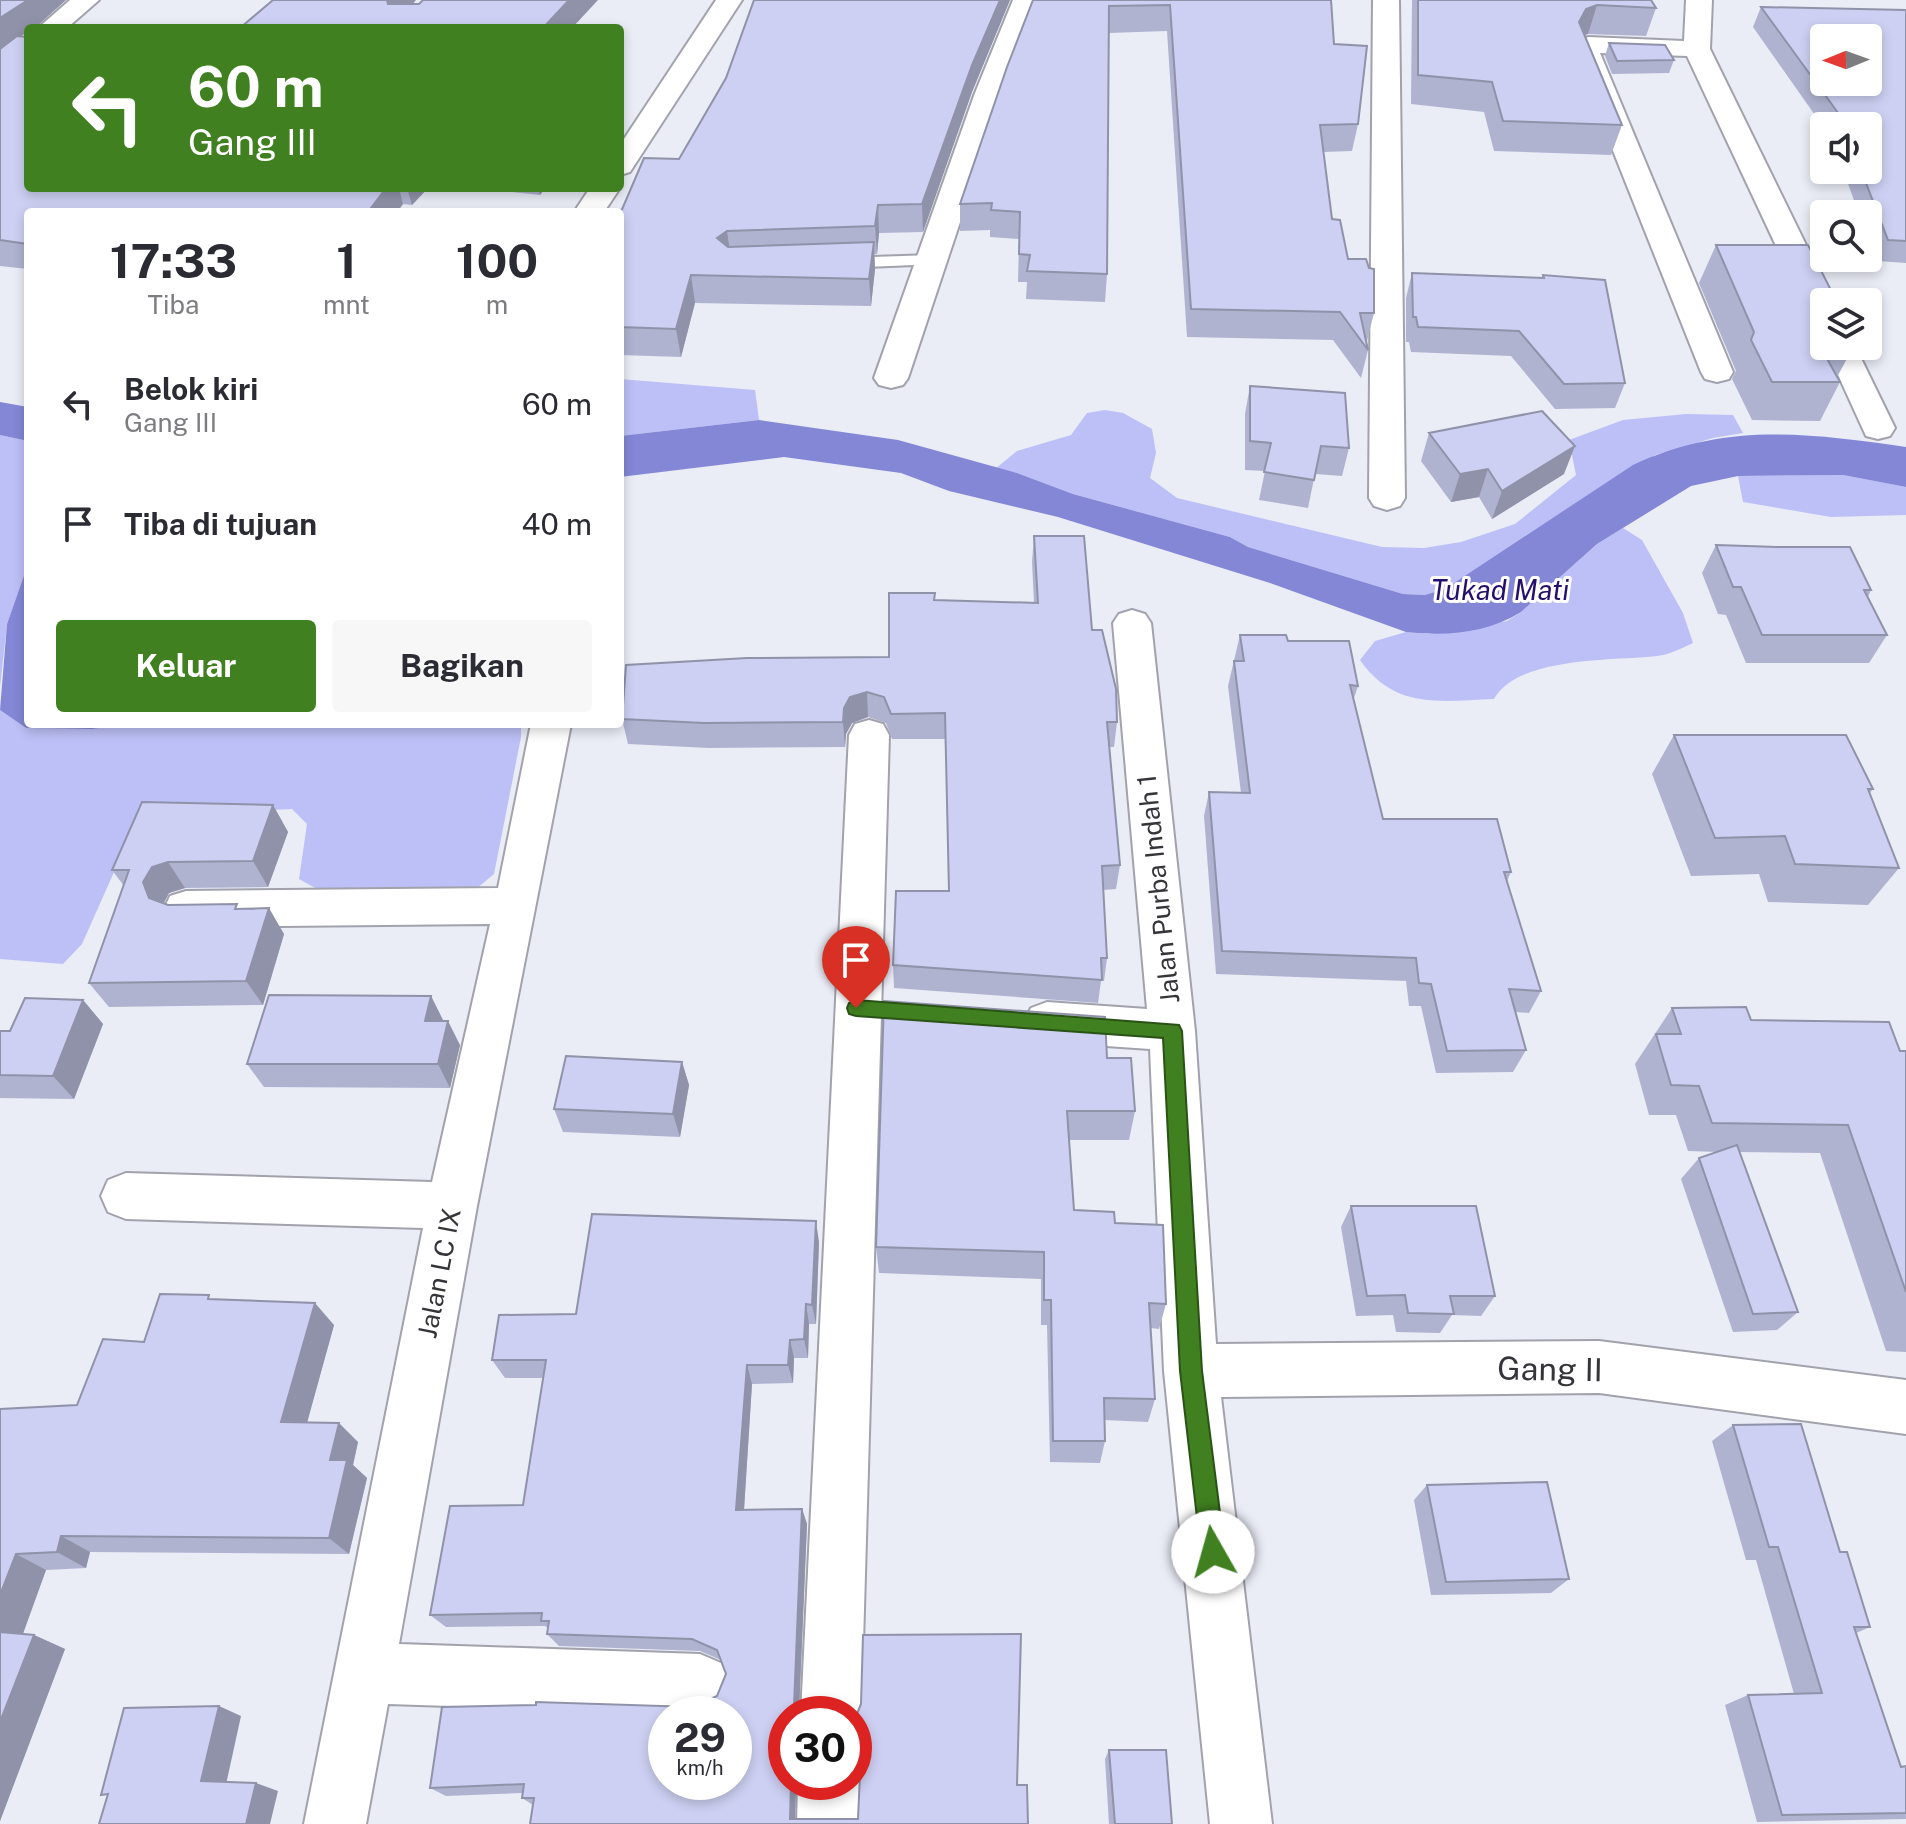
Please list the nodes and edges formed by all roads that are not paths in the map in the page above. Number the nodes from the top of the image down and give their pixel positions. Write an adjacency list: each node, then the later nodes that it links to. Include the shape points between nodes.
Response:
1 (86, 0): 6 (street)
2 (729, 0): 8 (street)
3 (1026, 0): 9 (street)
4 (1386, 0): 16 (street)
5 (1699, 0): 7 (street)
6 (56, 24)
7 (1697, 49): 11 (street); 13 (street, via 1589,45 1586,50)
8 (624, 160)
9 (932, 260): 10 (lane); 14 (street)
10 (824, 264)
11 (1812, 288)
12 (1848, 360): 15 (street)
13 (1717, 372)
14 (891, 378)
15 (1885, 418)
16 (1387, 498)
17 (1132, 623): 23 (street, Jalan Purba Indah 1)
18 (550, 728): 20 (street, Jalan LC IX)
19 (869, 735): 30 (street, via 880,1010)
20 (516, 906): 21 (street); 25 (street, Jalan LC IX)
21 (186, 909)
22 (998, 1018): 23 (street)
23 (1172, 1031): 26 (street, Jalan Purba Indah 1)
24 (126, 1196): 25 (street)
25 (452, 1206): 28 (street, Jalan LC IX)
26 (1191, 1371): 27 (street, Gang II, via 1599,1367); 34 (street, Jalan Purba Indah 1)
27 (1906, 1407)
28 (364, 1673): 29 (street); 32 (street, Jalan LC IX)
29 (700, 1684)
30 (832, 1696)
31 (829, 1800): 33 (street)
32 (335, 1824)
33 (828, 1824)
34 (1241, 1824)

